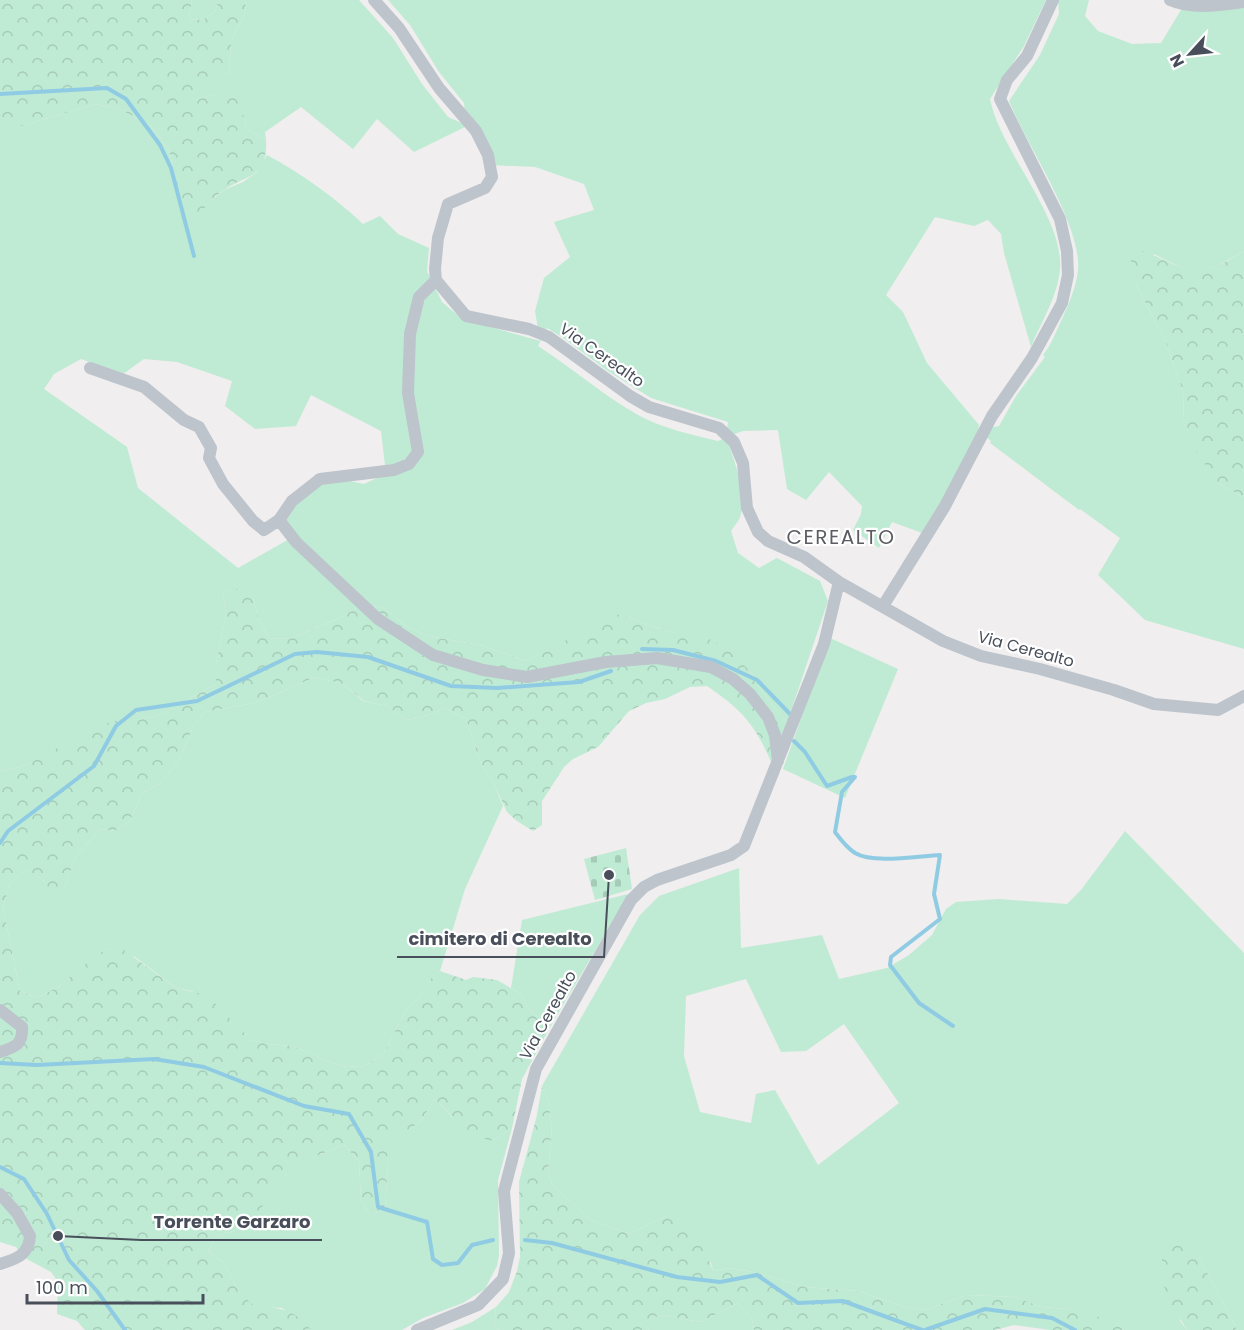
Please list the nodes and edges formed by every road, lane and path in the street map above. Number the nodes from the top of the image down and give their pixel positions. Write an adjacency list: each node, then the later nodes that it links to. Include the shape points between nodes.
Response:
1 (374, 0): 5 (street, via 476,131 488,155 492,177 485,188 447,204 438,238)
2 (1053, 0): 9 (street, via 1027,56 1007,80 1000,99 1060,219 1068,275 1062,303)
3 (1170, 0): 4 (street, via 1186,6)
4 (1244, 2)
5 (436, 280): 7 (street, via 419,297 410,334 408,393 418,452 409,464 394,470 320,479 292,501); 8 (street, Via Cerealto, via 466,316 549,337 649,407 719,428 734,442 742,463 747,508 758,532)
6 (90, 369): 7 (street, via 144,387 184,420 199,427 223,484 253,521 264,530)
7 (279, 520): 11 (street, via 296,542 378,619 433,655 483,670 527,677 606,662 657,658 711,667 733,679 768,717 775,735)
8 (839, 582): 9 (street, Via Cerealto); 11 (street, Via Cerealto, via 824,644)
9 (883, 606): 10 (street, Via Cerealto, via 943,641 981,656 1040,669 1154,704 1218,710)
10 (1244, 696)
11 (778, 763): 16 (street, Via Cerealto, via 744,846 731,855 657,880 631,900 536,1069 504,1191 509,1253 503,1279 478,1305)
12 (0, 1010): 13 (street, via 22,1027 22,1035 16,1047)
13 (0, 1052)
14 (0, 1194): 15 (street, via 16,1213 30,1242 19,1257)
15 (0, 1264)
16 (417, 1330)

